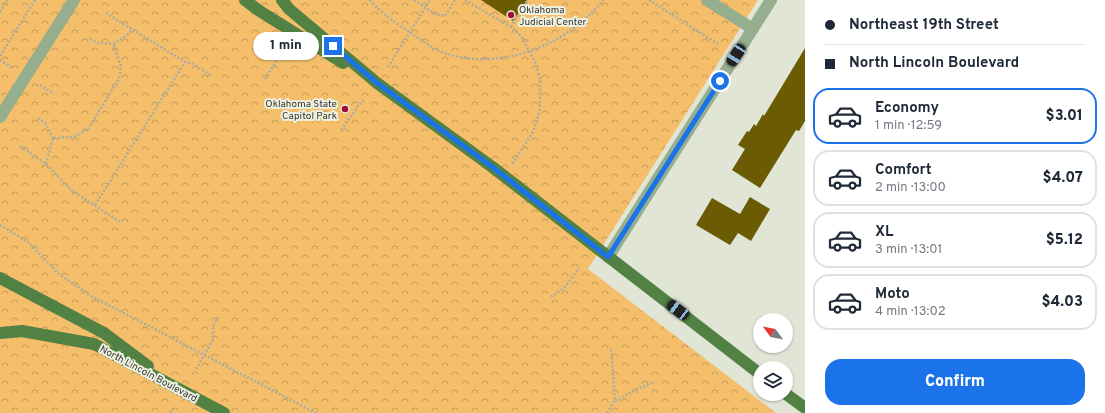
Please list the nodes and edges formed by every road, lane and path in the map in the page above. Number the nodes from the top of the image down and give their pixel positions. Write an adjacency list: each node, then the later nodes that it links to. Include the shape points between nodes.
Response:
1 (7, 0): 17 (path)
2 (35, 0): 28 (path)
3 (74, 0): 39 (street)
4 (245, 0): 35 (main road)
5 (282, 0): 35 (main road, via 289,9)
6 (370, 0): 22 (path, via 378,11)
7 (414, 0): 16 (path)
8 (430, 0): 16 (path)
9 (455, 0): 16 (path, via 445,16)
10 (465, 0): 19 (path)
11 (528, 0): 19 (path)
12 (603, 0): 27 (path, via 593,13 576,27)
13 (650, 0): 25 (path)
14 (707, 0): 20 (street)
15 (771, 0): 20 (street)
16 (425, 8): 22 (path)
17 (0, 12)
18 (106, 14): 21 (path)
19 (511, 27): 27 (path, via 522,37)
20 (753, 29): 49 (street)
21 (132, 30): 24 (path); 30 (path)
22 (410, 32): 27 (path, via 442,52 458,56 499,58); 31 (path)
23 (90, 39): 24 (path, via 97,43)
24 (113, 44): 42 (path, via 121,66 119,79 88,128 74,137)
25 (718, 44)
26 (286, 46): 34 (path)
27 (531, 52): 45 (path, via 540,79 540,109 533,132)
28 (0, 56)
29 (0, 60): 32 (path)
30 (185, 62): 33 (path); 46 (path)
31 (388, 67)
32 (13, 68)
33 (212, 76)
34 (265, 79)
35 (377, 83): 45 (main road)
36 (40, 85): 37 (path)
37 (54, 94)
38 (364, 100): 41 (path)
39 (0, 117)
40 (38, 118): 42 (path, via 45,123)
41 (341, 130)
42 (53, 138): 44 (path)
43 (20, 146): 44 (path)
44 (46, 164): 46 (path, via 71,190)
45 (504, 176): 49 (main road)
46 (95, 205): 47 (path)
47 (120, 222)
48 (0, 225): 56 (path, via 28,242 59,274 91,296)
49 (608, 257): 58 (main road)
50 (579, 268): 52 (path, via 564,288)
51 (0, 278): 60 (main road, via 104,333)
52 (551, 297)
53 (219, 316): 56 (path, via 213,326 213,340)
54 (0, 333): 60 (main road, North Lincoln Boulevard, via 22,331 94,344)
55 (611, 348): 62 (path)
56 (204, 355): 57 (path); 67 (path)
57 (196, 369)
58 (753, 369)
59 (655, 382): 62 (path)
60 (182, 392): 66 (main road, North Lincoln Boulevard)
61 (793, 399): 63 (main road)
62 (615, 400): 68 (path)
63 (805, 408)
64 (173, 409): 65 (path)
65 (170, 413)
66 (224, 413)
67 (316, 413)
68 (607, 413)

